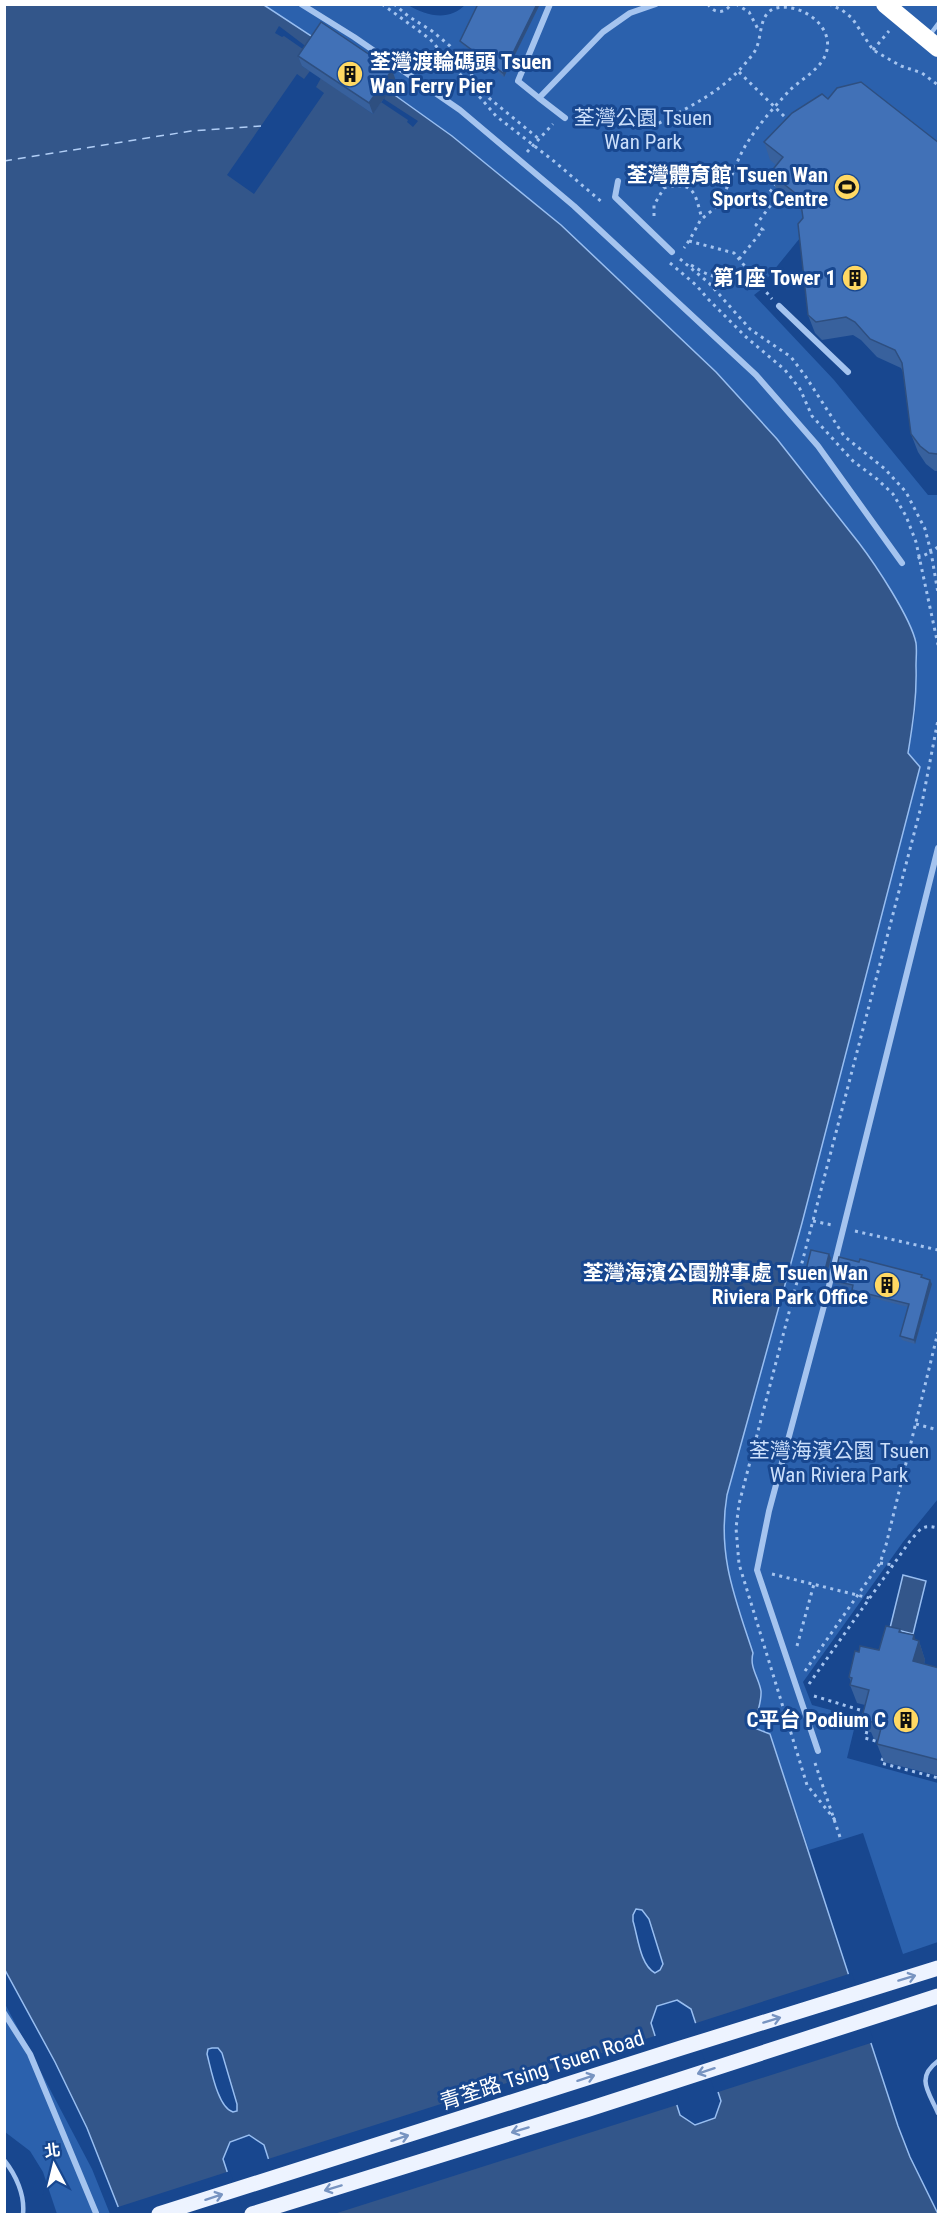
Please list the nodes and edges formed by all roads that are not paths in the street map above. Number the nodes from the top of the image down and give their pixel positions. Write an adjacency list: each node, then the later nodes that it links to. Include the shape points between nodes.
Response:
1 (302, 4): 12 (street, via 460,110 574,206 756,375 818,446)
2 (550, 4): 6 (street, via 518,81)
3 (656, 4): 6 (street, via 630,13 603,32)
4 (885, 4): 5 (highway, bridge)
5 (935, 37)
6 (538, 98): 7 (street)
7 (563, 116)
8 (618, 181): 9 (street, via 615,197)
9 (672, 252)
10 (779, 306): 11 (street)
11 (848, 372)
12 (902, 563)
13 (939, 848): 14 (street)
14 (935, 874): 15 (street, via 757,1570)
15 (818, 1751)
16 (939, 1968): 24 (main road, 青荃路 Tsing Tsuen Road, one-way to 16)
17 (939, 1996): 25 (main road, one-way to 25)
18 (4, 2013): 22 (street, via 30,2054)
19 (939, 2061): 20 (lane, via 926,2073 925,2082)
20 (939, 2113)
21 (4, 2160): 23 (lane, via 19,2187)
22 (96, 2213)
23 (23, 2214)
24 (159, 2214)
25 (252, 2214)

